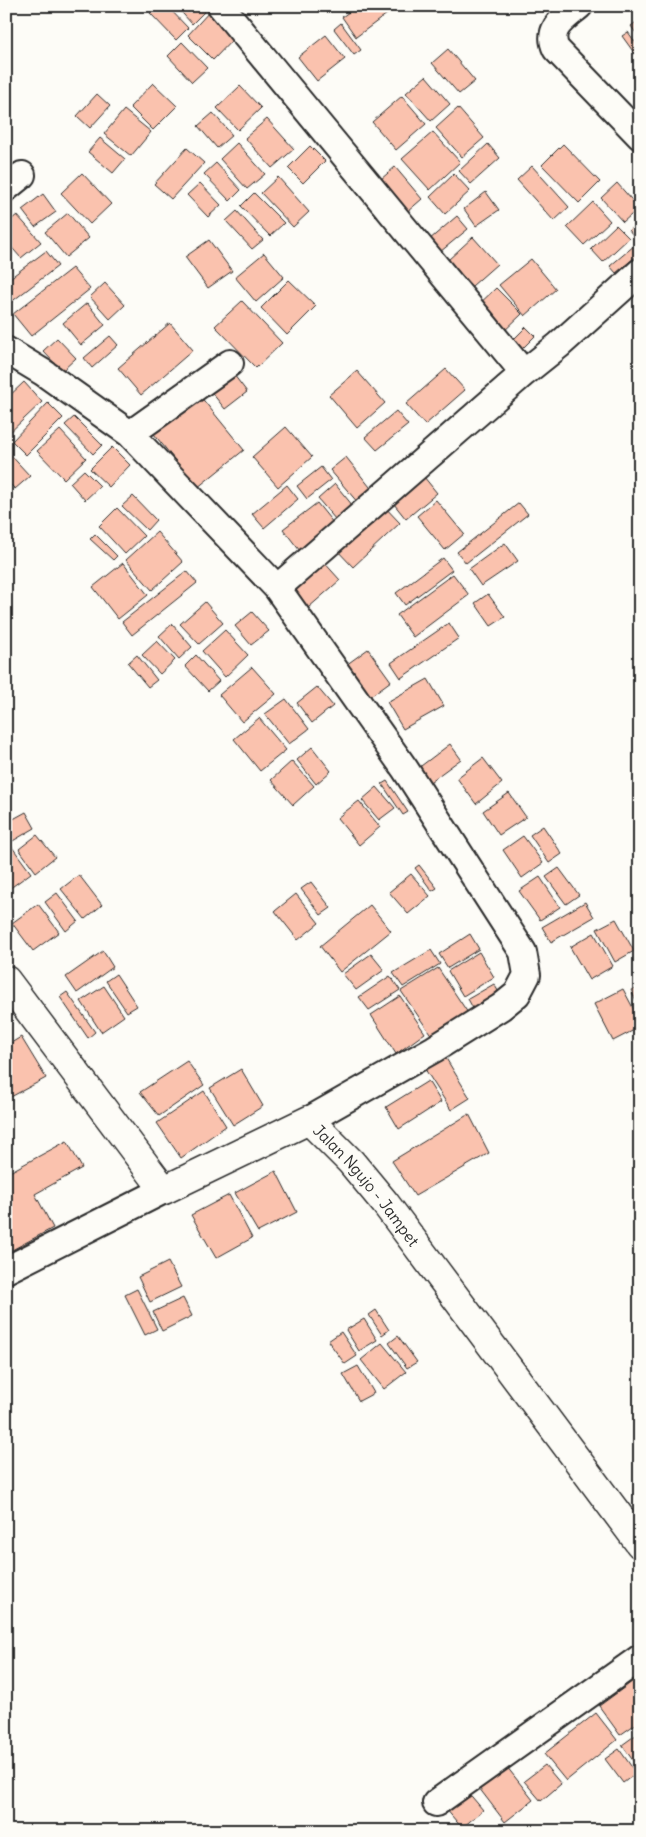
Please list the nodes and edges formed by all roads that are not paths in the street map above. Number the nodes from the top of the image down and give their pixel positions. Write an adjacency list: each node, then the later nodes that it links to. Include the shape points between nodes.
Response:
1 (221, 6): 7 (street)
2 (579, 6): 3 (street, via 561,21 552,33 552,40)
3 (640, 136)
4 (640, 272): 7 (street)
5 (6, 350): 8 (street)
6 (230, 363): 8 (street)
7 (524, 373): 9 (street)
8 (130, 434): 9 (street)
9 (277, 588): 11 (street, via 405,769 523,952 527,975 517,994 501,1007)
10 (6, 980): 12 (street)
11 (309, 1120): 12 (street, Jalan Ngujo - Jampet); 14 (street, Jalan Ngujo - Jampet, via 351,1162 385,1203)
12 (164, 1190): 13 (street)
13 (6, 1270)
14 (640, 1544)
15 (640, 1658): 16 (street)
16 (436, 1803)

